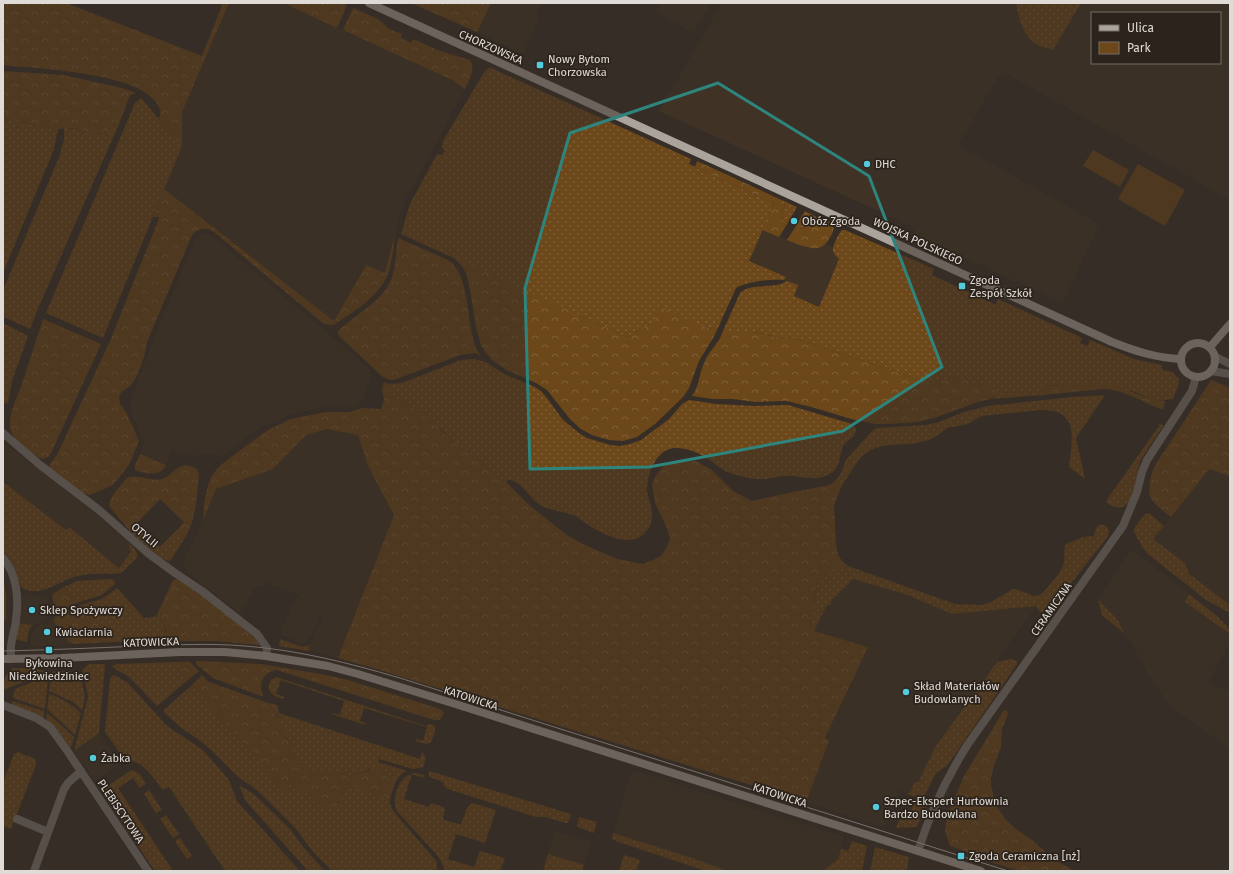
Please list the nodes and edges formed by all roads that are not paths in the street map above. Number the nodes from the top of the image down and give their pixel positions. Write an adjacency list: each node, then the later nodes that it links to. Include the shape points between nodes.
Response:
1 (368, 3): 2 (street, CHORZOWSKA)
2 (627, 121): 6 (street, WOJSKA POLSKIEGO, via 1135,352 1166,359)
3 (1230, 324): 4 (street)
4 (1210, 347): 5 (street); 6 (street, via 1201,343 1192,344 1184,350)
5 (1216, 357): 7 (street); 8 (street)
6 (1181, 359): 10 (street, via 1184,368 1191,376)
7 (1230, 364)
8 (1211, 371): 9 (street); 10 (street)
9 (1230, 374)
10 (1196, 377): 19 (street, CERAMICZNA, via 1192,391 1147,460 1123,526 968,744 946,782)
11 (3, 433): 13 (street, OTYLII, via 149,554 257,634 267,648)
12 (3, 558): 14 (street, via 12,572 17,601 17,618)
13 (266, 656): 14 (street, KATOWICKA, via 224,652 180,652); 19 (street, KATOWICKA, via 328,666 365,676)
14 (7, 659)
15 (3, 705): 16 (street, PLEBISCYTOWA, via 36,718 50,727)
16 (81, 771): 18 (street, via 64,789); 21 (street, PLEBISCYTOWA)
17 (17, 819): 18 (street)
18 (48, 832): 20 (street)
19 (918, 851): 22 (street, KATOWICKA)
20 (34, 871)
21 (148, 871)
22 (981, 871)

